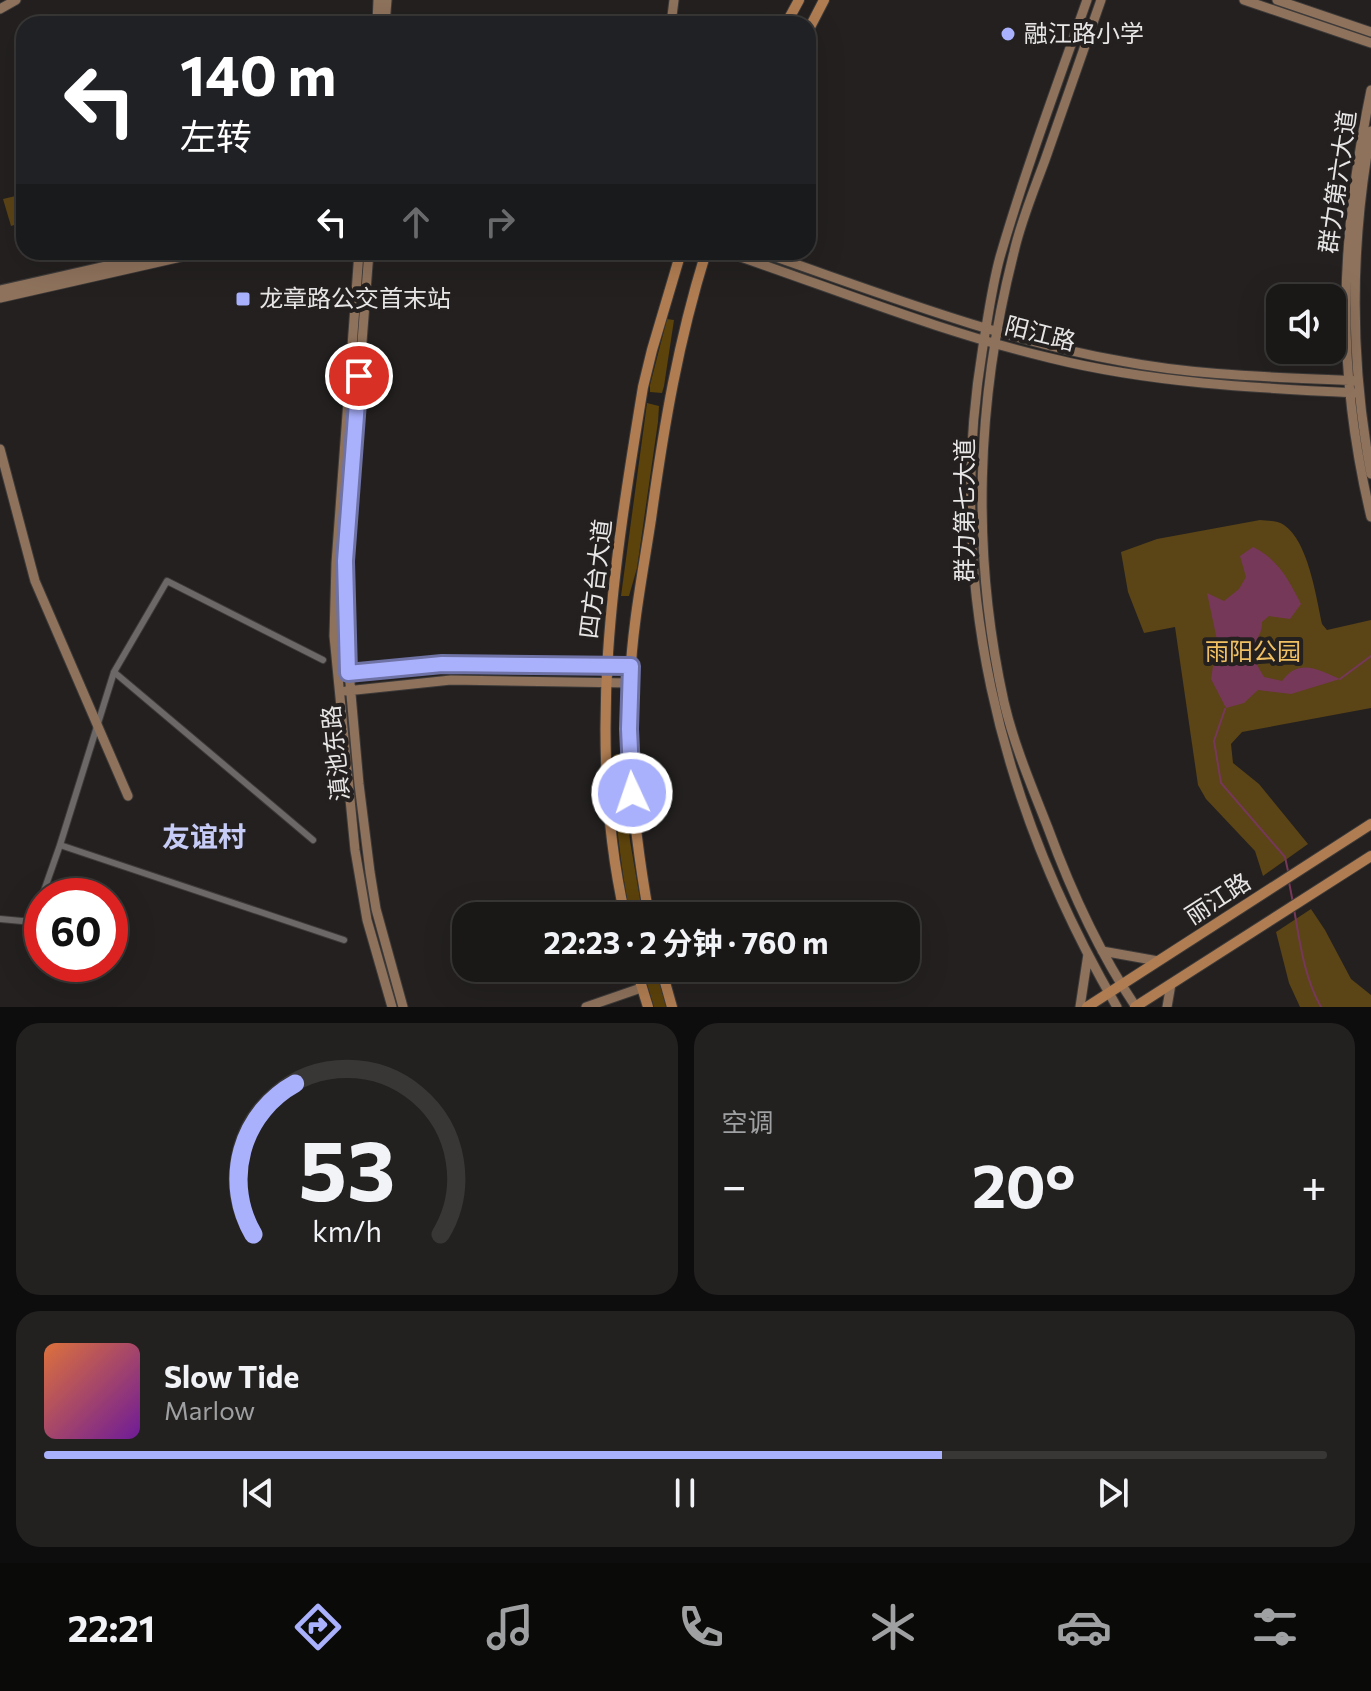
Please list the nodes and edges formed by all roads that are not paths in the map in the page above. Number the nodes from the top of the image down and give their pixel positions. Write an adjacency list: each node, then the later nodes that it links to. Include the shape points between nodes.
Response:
1 (16, 0): 6 (street)
2 (1087, 0): 21 (street, 群力第七大道, via 999,259)
3 (1101, 0): 22 (street, 群力第七大道, via 1018,236)
4 (1244, 0): 8 (street)
5 (1277, 0): 7 (street)
6 (0, 9)
7 (1371, 32)
8 (1371, 43)
9 (1371, 90): 25 (street, 群力第六大道, via 1348,233 1345,335)
10 (1371, 131): 25 (street, 群力第六大道, via 1357,234)
11 (133, 260): 19 (street)
12 (168, 260): 20 (street)
13 (358, 260): 35 (street, 滇池东路, via 336,563)
14 (368, 260): 34 (street, 滇池东路, via 345,561)
15 (679, 260): 31 (main road, 四方台大道, via 643,387)
16 (704, 260): 32 (main road, 四方台大道, via 669,391)
17 (749, 260): 23 (street, 阳江路)
18 (785, 260): 21 (street, 阳江路)
19 (0, 290)
20 (0, 298)
21 (985, 328): 22 (street, 阳江路); 23 (street, 群力第七大道)
22 (998, 332): 24 (street, 群力第七大道); 25 (street, 阳江路, via 1158,367)
23 (984, 340): 24 (street, 阳江路); 50 (street, 群力第七大道, via 970,479 977,621 995,714 1022,799)
24 (996, 343): 26 (street, 阳江路, via 1133,375); 49 (street, 群力第七大道, via 981,480 989,621 1005,705 1031,785)
25 (1352, 380): 26 (street, 群力第六大道)
26 (1353, 393): 28 (street, 群力第六大道); 29 (street, 群力第六大道)
27 (0, 449): 40 (street, via 35,581)
28 (1371, 474)
29 (1371, 517)
30 (323, 660): 33 (street, via 167,581)
31 (606, 666): 32 (street); 34 (street, via 442,664); 36 (main road, 四方台大道)
32 (631, 666): 37 (main road, 四方台大道)
33 (114, 672): 42 (street); 43 (street)
34 (348, 673): 35 (street); 38 (street, 滇池东路)
35 (337, 675): 39 (street, 滇池东路)
36 (605, 682): 37 (street); 38 (street, via 451,680); 45 (main road, 四方台大道, via 607,783)
37 (629, 683): 46 (main road, 四方台大道, via 632,793)
38 (350, 690): 39 (street); 59 (street, 滇池东路, via 376,909)
39 (339, 691): 58 (street, 滇池东路, via 361,886)
40 (128, 796)
41 (1371, 824): 51 (main road, 丽江路)
42 (313, 840)
43 (60, 845): 47 (street, via 33,922); 48 (street)
44 (1371, 856): 54 (main road, 丽江路)
45 (623, 902)
46 (646, 902)
47 (0, 919)
48 (344, 940)
49 (1102, 951): 51 (street); 55 (street, 群力第七大道)
50 (1088, 954): 57 (street, 群力第七大道); 63 (street)
51 (1158, 961): 55 (main road, 丽江路)
52 (640, 982): 56 (main road)
53 (665, 982): 62 (main road)
54 (1171, 984): 66 (main road, 丽江路); 67 (street)
55 (1121, 986): 57 (main road, 丽江路); 66 (street, 群力第七大道)
56 (641, 988): 60 (street); 61 (main road)
57 (1109, 993): 64 (main road, 丽江路); 65 (street, 群力第七大道)
58 (392, 1007)
59 (403, 1007)
60 (586, 1007)
61 (648, 1007)
62 (672, 1007)
63 (1080, 1007)
64 (1087, 1007)
65 (1117, 1007)
66 (1135, 1007)
67 (1167, 1007)

